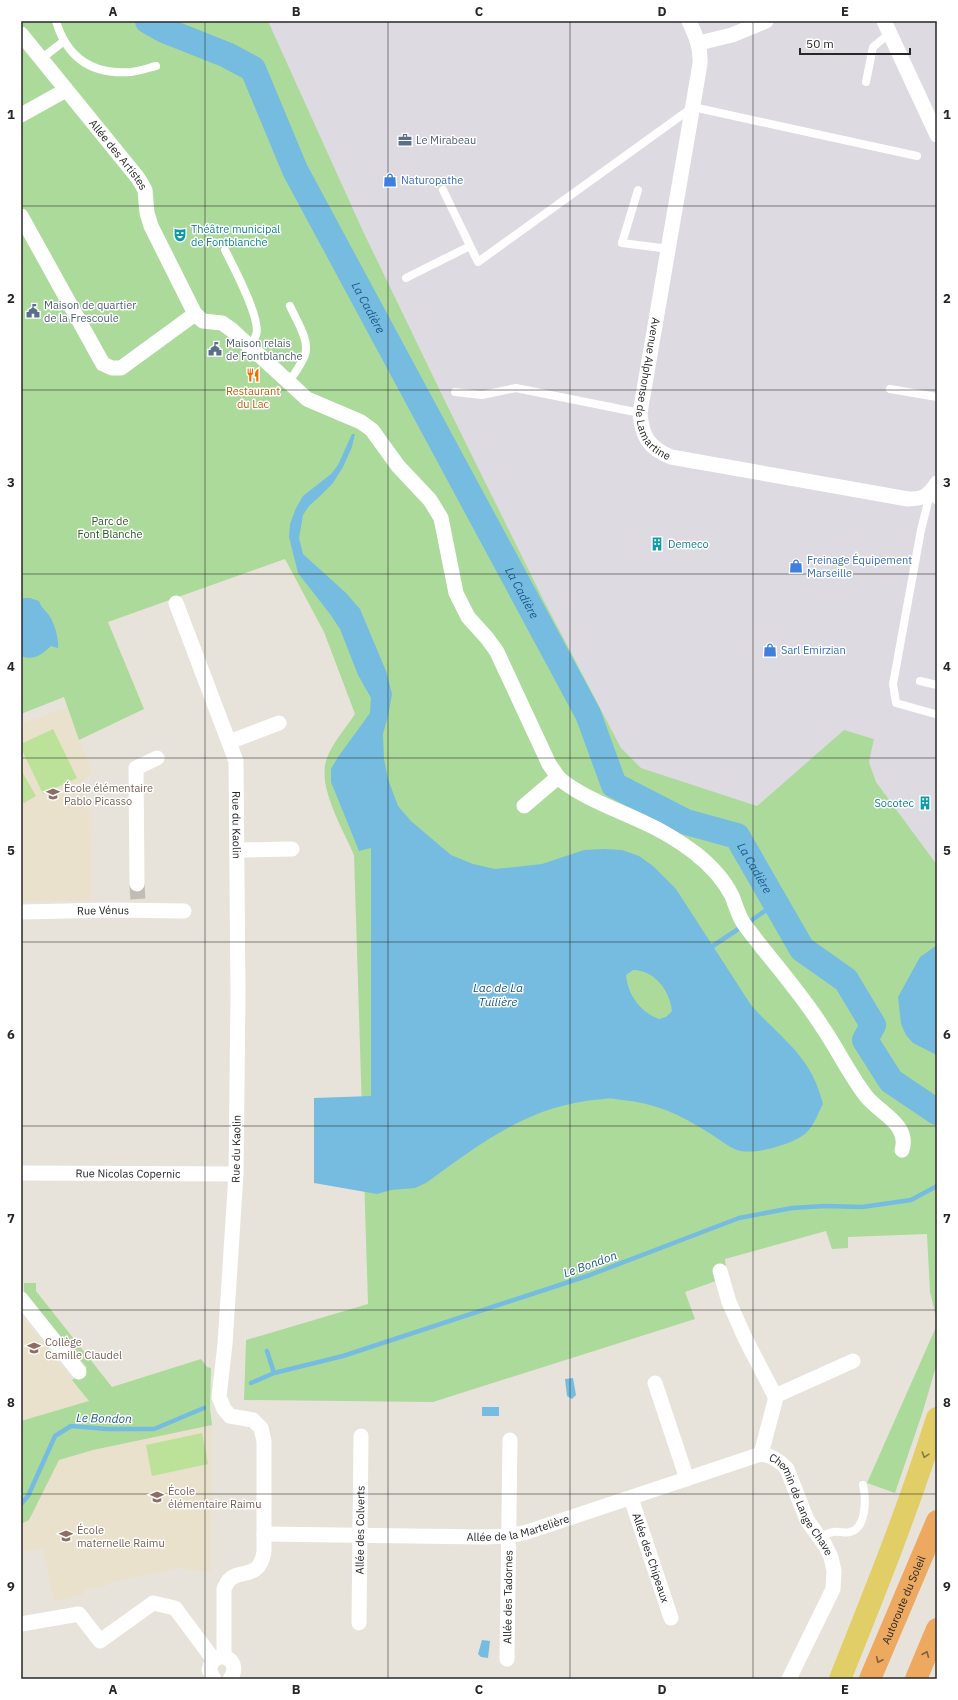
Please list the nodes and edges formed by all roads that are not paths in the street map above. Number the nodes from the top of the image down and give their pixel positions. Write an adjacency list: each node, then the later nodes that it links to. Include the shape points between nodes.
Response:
1 (56, 21): 6 (lane)
2 (689, 21): 7 (street, Avenue Alphonse de Lamartine)
3 (766, 21): 7 (street, via 732,35)
4 (887, 27): 10 (lane, via 873,47); 14 (street)
5 (21, 34): 8 (street, Allée des Artistes)
6 (64, 41): 8 (lane); 9 (lane, via 75,56 95,68 132,72)
7 (699, 43): 12 (street, Avenue Alphonse de Lamartine, via 700,64)
8 (41, 59): 11 (street, Allée des Artistes)
9 (156, 66)
10 (866, 82)
11 (66, 90): 13 (street); 24 (street, Allée des Artistes, via 145,190 151,226)
12 (693, 107): 15 (lane); 19 (lane, via 478,262); 20 (street, Avenue Alphonse de Lamartine)
13 (21, 115)
14 (937, 135)
15 (917, 156)
16 (443, 190): 19 (lane)
17 (638, 190): 20 (lane, via 622,242)
18 (21, 216): 24 (street, via 103,364 121,368)
19 (470, 246): 22 (lane)
20 (669, 249): 30 (street, Avenue Alphonse de Lamartine)
21 (225, 250): 25 (lane, via 257,323 257,335)
22 (406, 278)
23 (290, 306): 26 (lane, via 306,341 306,348 305,355)
24 (195, 314): 25 (street, via 203,321 222,324)
25 (249, 346): 26 (street)
26 (289, 382): 39 (street, via 307,399 361,422 372,430 398,466 430,500 441,518 456,593 468,617 496,652 549,764)
27 (890, 389): 29 (lane)
28 (455, 392): 30 (lane, via 482,395 516,388)
29 (937, 397)
30 (640, 413): 31 (street, Avenue Alphonse de Lamartine, via 644,436 651,445 671,457 908,499)
31 (935, 493): 35 (lane, via 921,530 893,684 896,703)
32 (176, 603): 37 (street, Rue du Kaolin)
33 (920, 681): 34 (lane)
34 (937, 685)
35 (935, 714)
36 (279, 723): 37 (street)
37 (229, 742): 42 (street, Rue du Kaolin, via 236,762)
38 (157, 758): 43 (street, via 136,768)
39 (558, 777): 40 (street); 46 (street, via 570,786 677,841 696,854 712,870 726,886 743,922 821,1024 858,1085 873,1104 900,1128 904,1144)
40 (524, 806)
41 (292, 849): 42 (street)
42 (237, 850): 48 (street, Rue du Kaolin)
43 (137, 884)
44 (184, 911): 45 (street, Rue Vénus, via 138,906)
45 (21, 912)
46 (902, 1150)
47 (21, 1173): 48 (street, Rue Nicolas Copernic)
48 (236, 1174): 63 (street, Rue du Kaolin, via 222,1403 230,1416 254,1420 261,1428 264,1441)
49 (720, 1271): 54 (street, via 729,1302 749,1348)
50 (21, 1299): 52 (street)
51 (852, 1361): 54 (street)
52 (79, 1372)
53 (655, 1382): 59 (street)
54 (775, 1396): 58 (street, Chemin de Lange Chave)
55 (937, 1418): 67 (main road, one-way to 67)
56 (361, 1436): 64 (street, Allée des Colverts)
57 (510, 1440): 65 (street, Allée des Tadornes)
58 (760, 1454): 59 (street, Allée de la Martelière); 66 (street, Chemin de Lange Chave, via 773,1456 787,1469 807,1520)
59 (687, 1479): 61 (street, Allée de la Martelière)
60 (863, 1485): 66 (lane, via 866,1496 860,1525 850,1532 832,1532)
61 (631, 1498): 65 (street, Allée de la Martelière); 68 (street, Allée des Chipeaux)
62 (937, 1521): 79 (highway, Autoroute du Soleil, one-way to 79)
63 (264, 1534): 64 (street, Allée de la Martelière); 72 (street, Rue du Kaolin, via 264,1552 260,1564 253,1571 229,1580 224,1589)
64 (360, 1536): 65 (street, Allée de la Martelière); 69 (street, Allée des Colverts)
65 (509, 1536): 73 (street, Allée des Tadornes)
66 (819, 1537): 76 (street, Chemin de Lange Chave, via 831,1557 834,1571 833,1589)
67 (895, 1542): 77 (main road); 78 (main road)
68 (671, 1618)
69 (359, 1623)
70 (21, 1624): 72 (street, via 79,1614 100,1641 153,1603 175,1608)
71 (937, 1629): 80 (highway, one-way to 71)
72 (219, 1658): 74 (street, Rue du Kaolin, via 209,1670); 75 (street, via 232,1662 234,1674)
73 (507, 1659)
74 (210, 1678)
75 (230, 1679)
76 (790, 1679)
77 (826, 1679)
78 (840, 1679)
79 (870, 1679)
80 (916, 1679)

